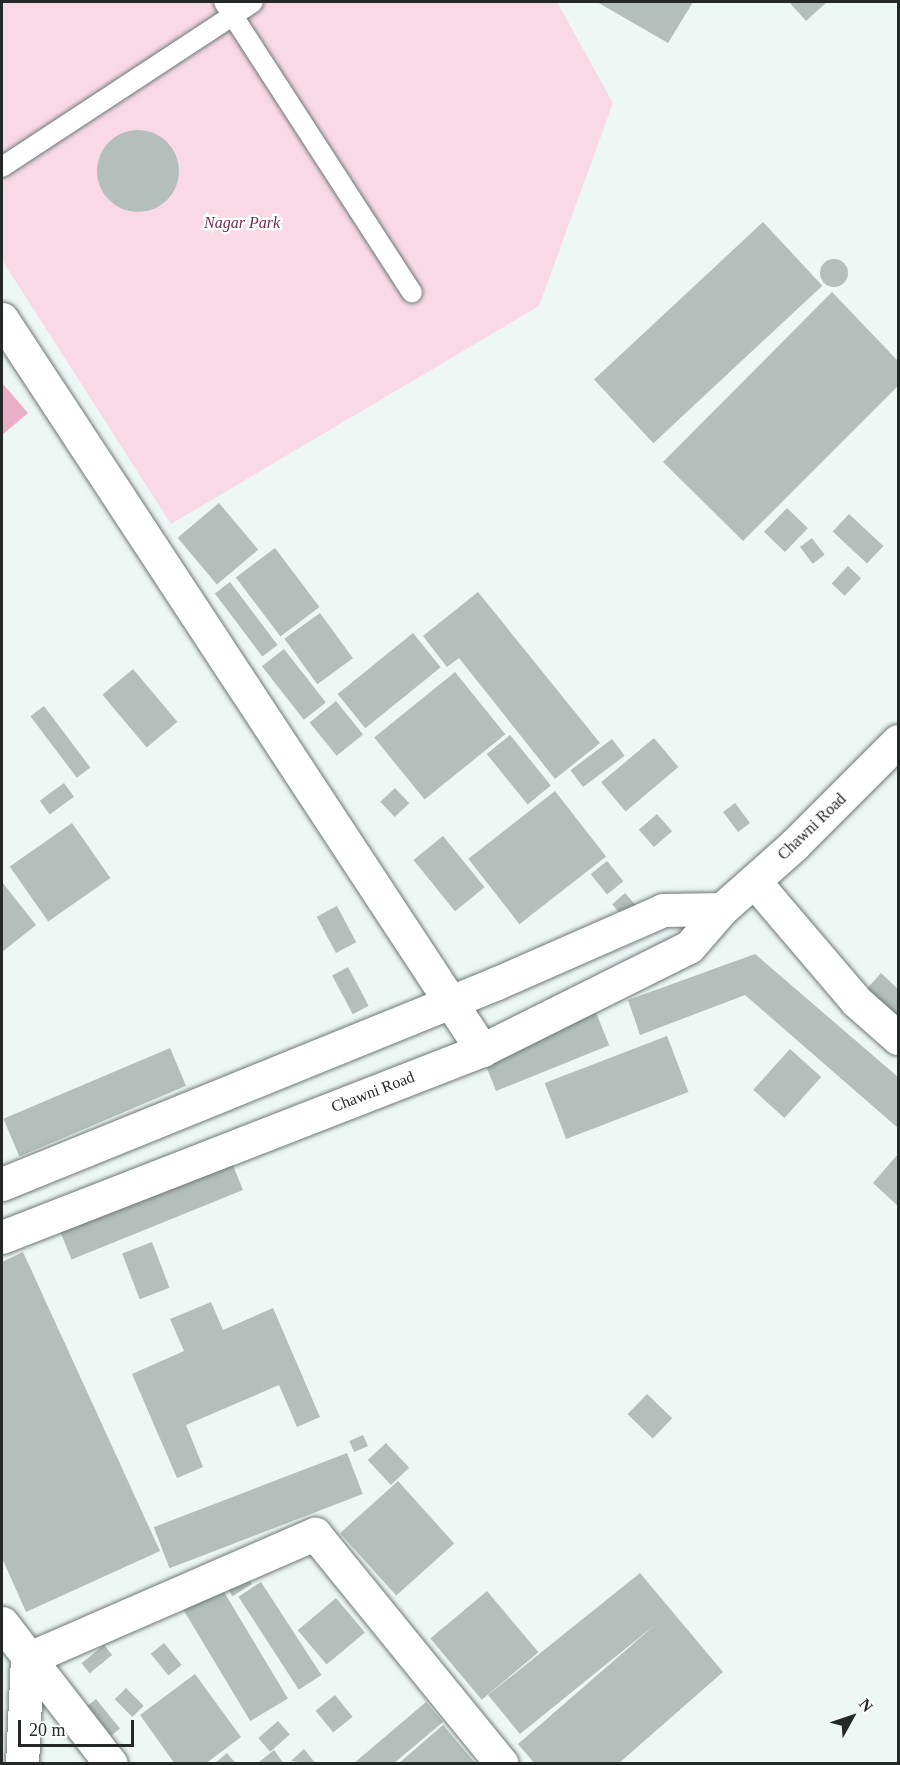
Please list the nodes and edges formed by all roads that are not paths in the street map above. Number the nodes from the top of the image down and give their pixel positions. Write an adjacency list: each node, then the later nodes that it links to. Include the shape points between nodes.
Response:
1 (253, 2): 2 (lane)
2 (229, 8): 3 (lane); 4 (lane)
3 (2, 167)
4 (412, 293)
5 (2, 319): 9 (street)
6 (898, 741): 7 (street, Chawni Road)
7 (754, 881): 8 (street, Chawni Road); 10 (street, via 856,1001)
8 (722, 909): 9 (street, via 663,910); 11 (street, Chawni Road, via 689,947)
9 (448, 1003): 11 (street); 12 (street)
10 (898, 1038)
11 (482, 1050): 13 (street, Chawni Road)
12 (2, 1184)
13 (2, 1237)
14 (2, 1623): 15 (street)
15 (27, 1659): 16 (street); 18 (street); 19 (street, via 315,1534)
16 (13, 1718): 17 (street)
17 (22, 1764)
18 (111, 1764)
19 (502, 1764)

